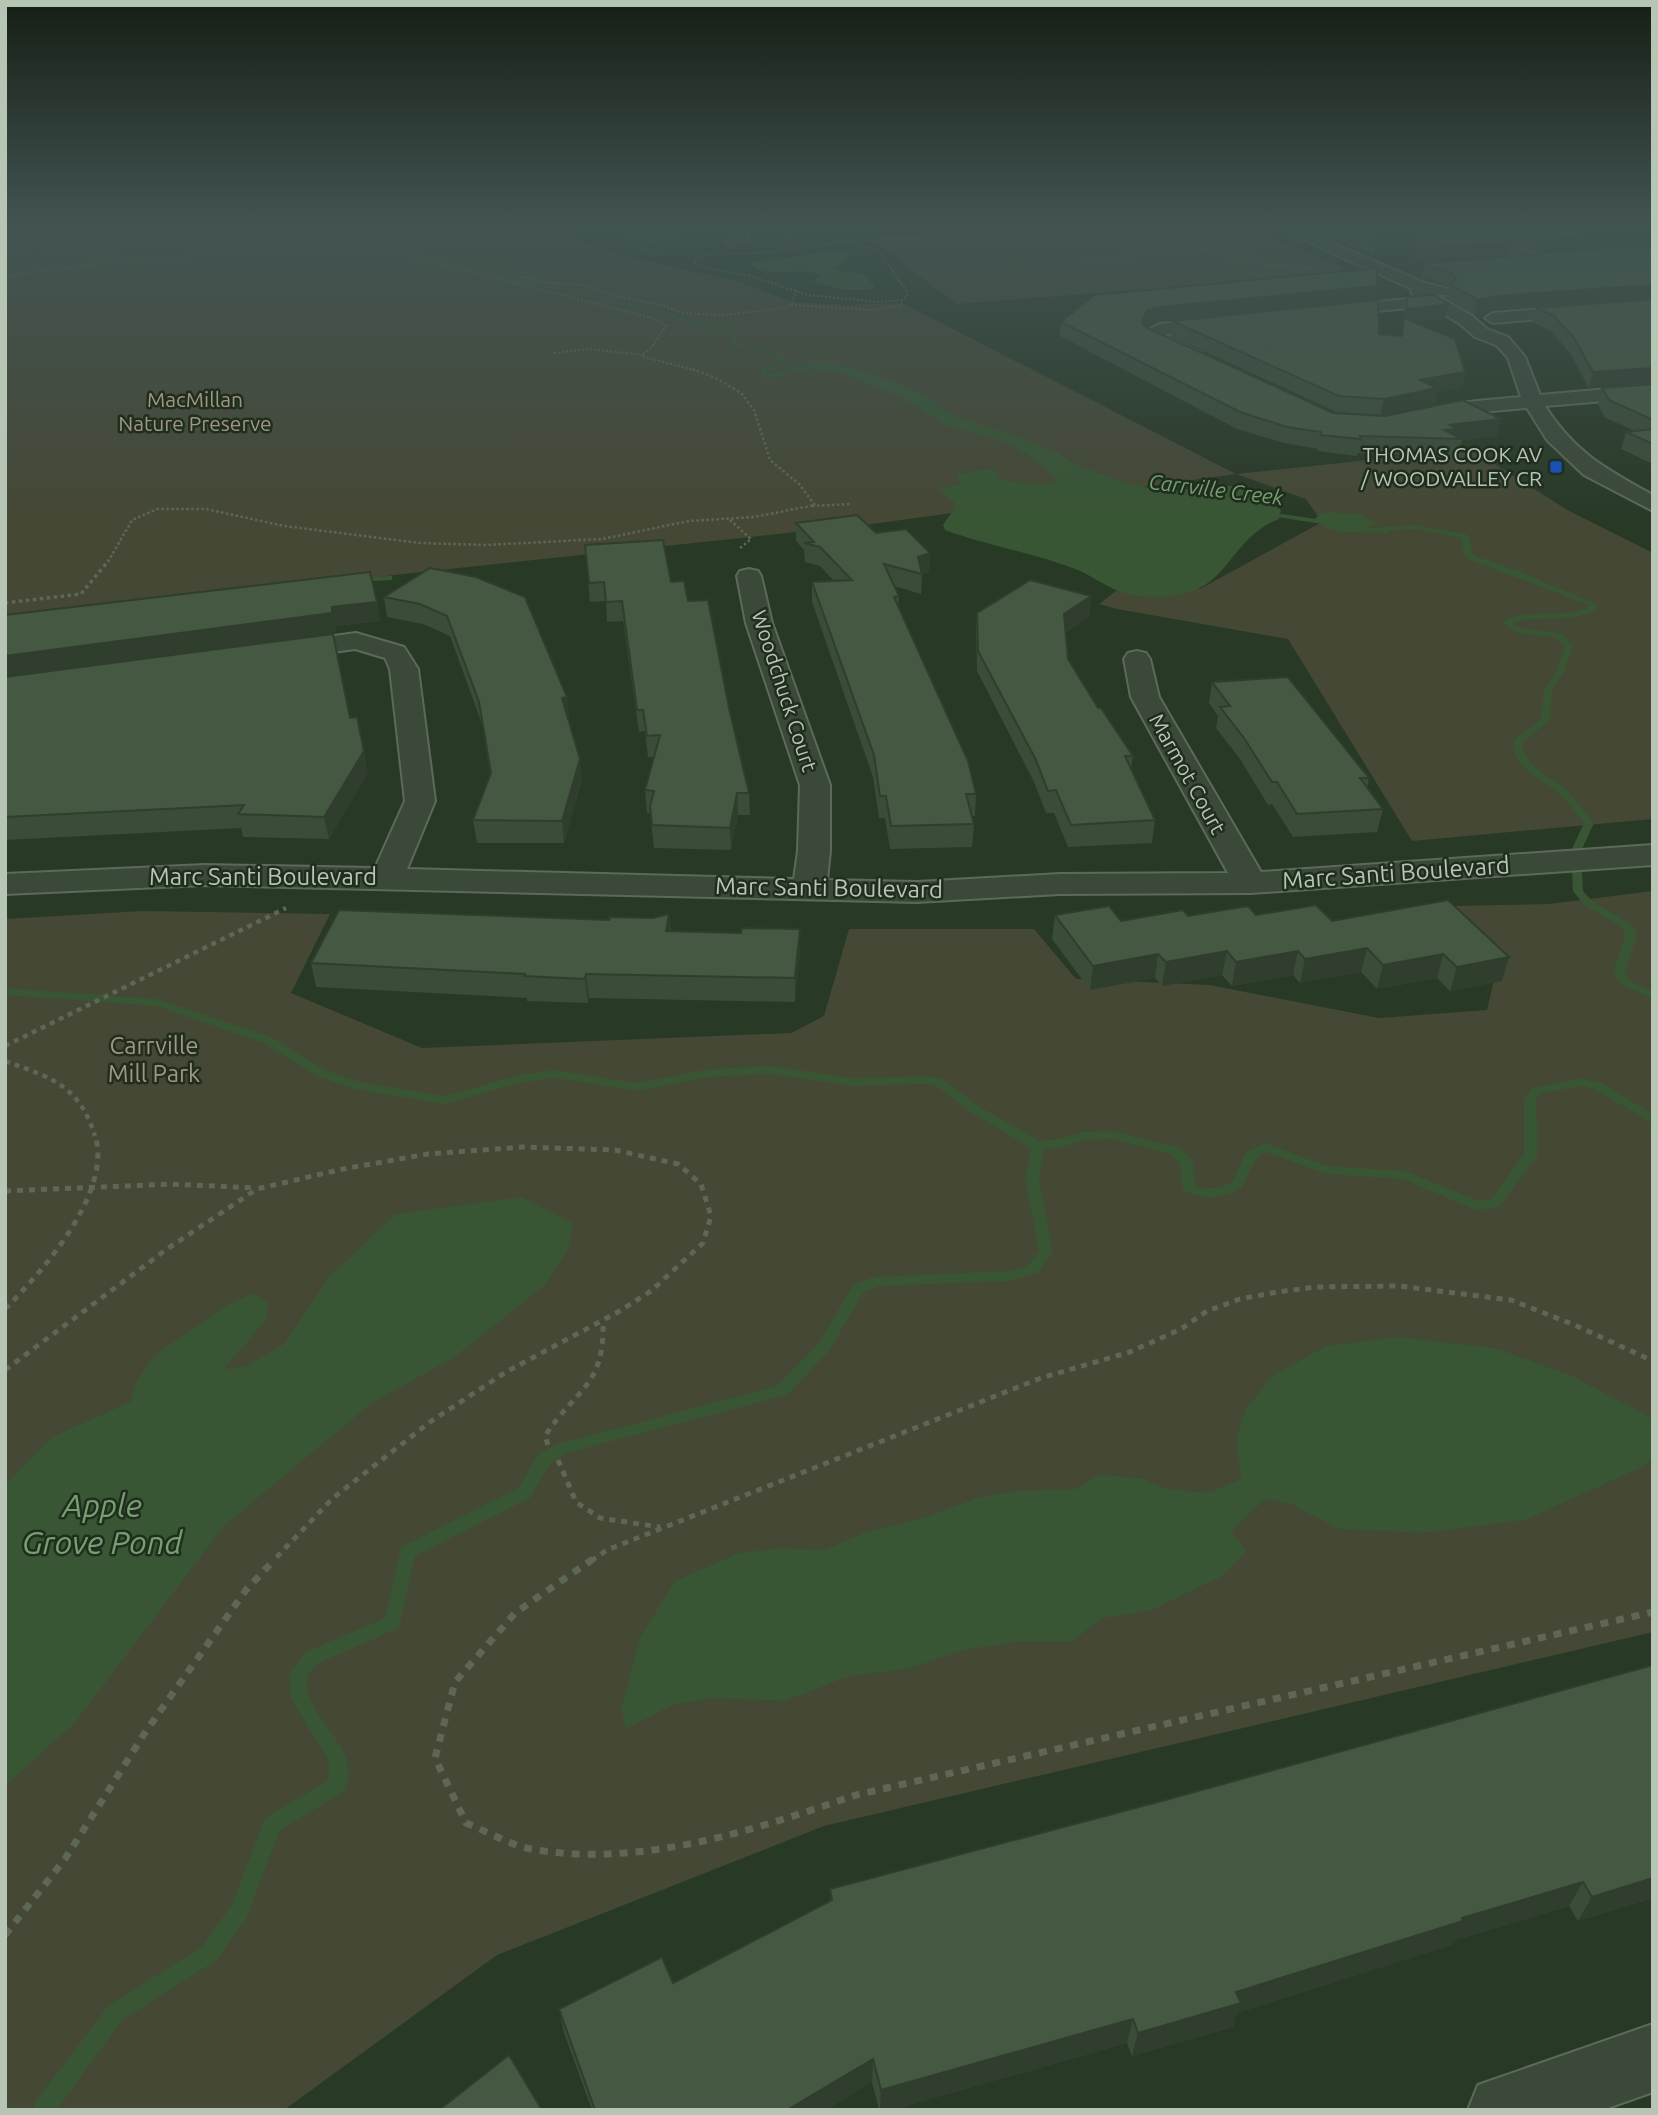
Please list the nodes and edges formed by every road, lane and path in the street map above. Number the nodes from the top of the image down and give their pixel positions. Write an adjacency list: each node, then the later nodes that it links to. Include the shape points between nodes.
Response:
1 (663, 323): 7 (path, via 666,326)
2 (1221, 323): 8 (street, via 1152,333)
3 (1469, 323): 5 (street)
4 (1498, 323): 5 (street, via 1510,334)
5 (1502, 341): 10 (street, via 1516,357)
6 (554, 353): 7 (path, via 588,349)
7 (643, 355): 16 (path, via 713,377 743,396 751,405 769,459 807,493 816,505)
8 (1206, 362)
9 (1653, 391): 10 (street)
10 (1534, 402): 11 (street, via 1459,408); 13 (street, via 1568,450)
11 (1407, 419)
12 (1653, 486): 13 (street)
13 (1625, 490): 15 (street)
14 (850, 504): 16 (path)
15 (1653, 504)
16 (811, 506): 18 (path, via 754,517 677,523 602,539 486,545 420,543 284,526 206,509 157,509 132,520 111,558 80,594)
17 (749, 576): 25 (street, Woodchuck Court, via 759,623 815,785)
18 (5, 603)
19 (261, 654): 22 (street, via 356,641 395,653 404,669 420,802)
20 (1137, 659): 23 (street, Marmot Court, via 1145,697)
21 (1653, 855): 23 (street, Marc Santi Boulevard)
22 (387, 877): 24 (street, Marc Santi Boulevard, via 205,875); 25 (street, Marc Santi Boulevard)
23 (1251, 883): 25 (street, Marc Santi Boulevard, via 1060,884 917,892)
24 (5, 884)
25 (809, 889)
26 (293, 905): 27 (path)
27 (5, 1045)
28 (5, 1061): 29 (path, via 63,1084 89,1112 99,1138)
29 (91, 1189): 30 (path, via 170,1184); 31 (path); 32 (path, via 47,1265)
30 (257, 1189): 33 (path, via 428,1154 523,1147 615,1150 678,1164 701,1184 712,1216 703,1243 650,1291); 35 (path, via 167,1249)
31 (5, 1191)
32 (5, 1309)
33 (603, 1320): 36 (path, via 605,1350 597,1371 585,1391 554,1420 545,1436); 40 (path, via 506,1372 441,1415 333,1498 246,1590 146,1731 65,1859)
34 (1653, 1361): 38 (path, via 1513,1300 1416,1288 1326,1285 1261,1294 1205,1311 1183,1328 1127,1353 1041,1378)
35 (5, 1370)
36 (548, 1445)
37 (558, 1460): 38 (path, via 576,1502 600,1518)
38 (663, 1527): 39 (path, via 607,1550 515,1613 455,1682 435,1758 466,1823 533,1849 585,1854 646,1850 754,1830 856,1796)
39 (1653, 1612)
40 (5, 1936)
41 (1653, 2058): 42 (street)
42 (1503, 2110)

